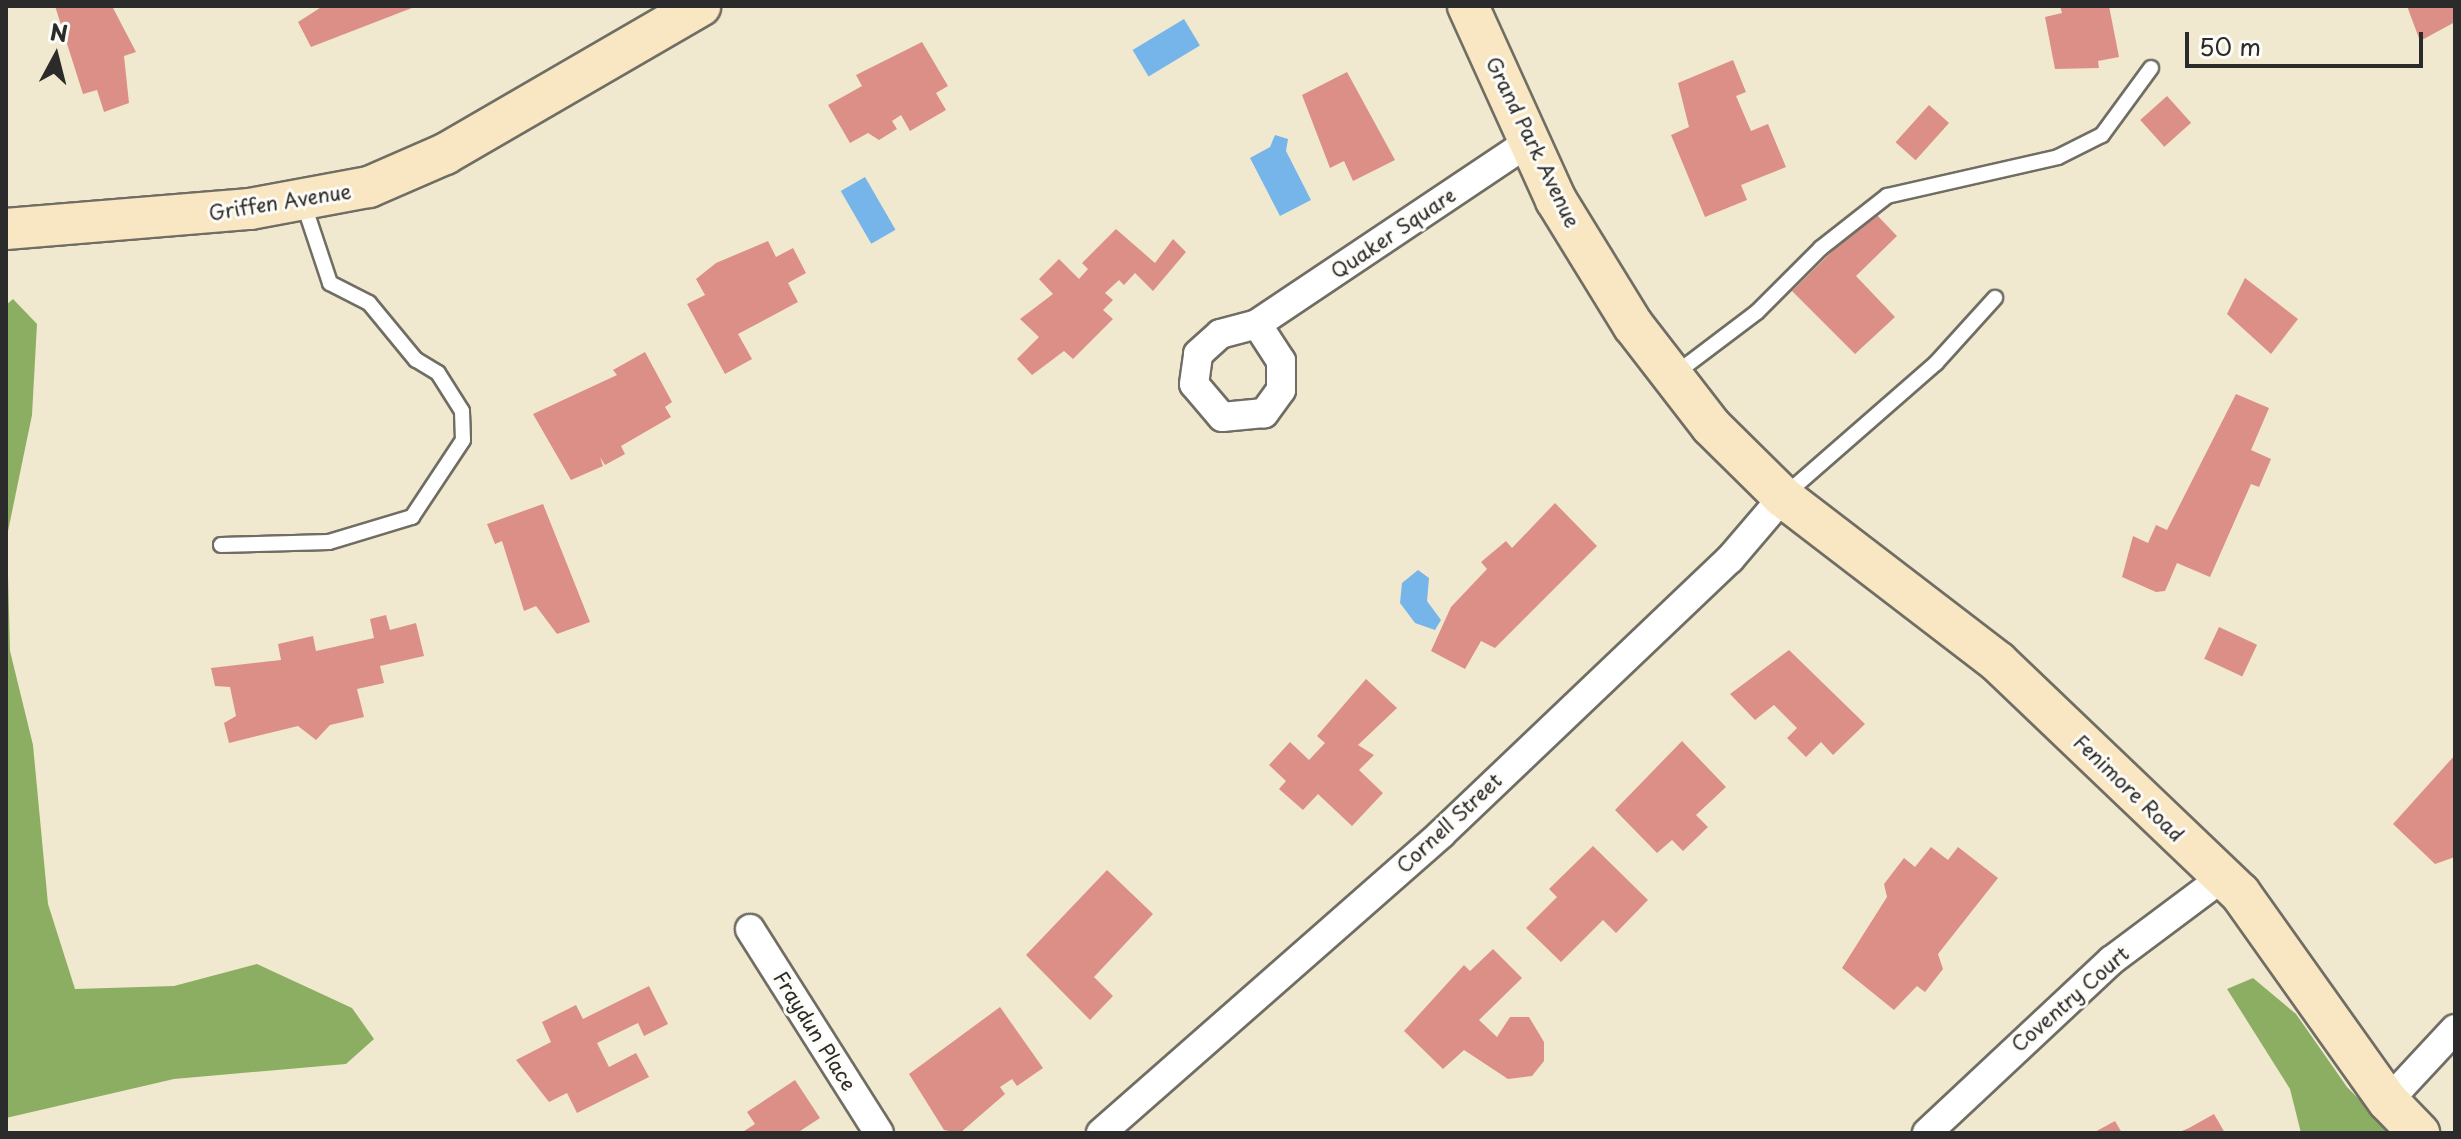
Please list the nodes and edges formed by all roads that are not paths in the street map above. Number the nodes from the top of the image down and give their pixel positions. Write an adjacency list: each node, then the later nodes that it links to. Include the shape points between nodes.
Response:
1 (700, 6): 5 (street, Griffen Avenue, via 445,154 369,187)
2 (1468, 6): 4 (street, Grand Park Avenue)
3 (2151, 68): 9 (lane, via 2102,135 2058,157 1887,196 1821,248 1757,312)
4 (1530, 141): 8 (street, Quaker Square); 9 (street, Grand Park Avenue, via 1556,200 1633,325)
5 (303, 201): 6 (street, Griffen Avenue); 11 (lane, via 330,283 369,303 416,360 438,373 462,411 463,440 412,517 329,542)
6 (6, 229)
7 (1995, 298): 10 (lane, via 1936,363)
8 (1257, 324)
9 (1674, 374): 10 (street, Grand Park Avenue, via 1711,426)
10 (1783, 497): 12 (street, Fenimore Road, via 1998,662); 17 (street, Cornell Street, via 1730,559 1441,834)
11 (221, 545)
12 (2223, 877): 15 (street, Fenimore Road, via 2298,965); 18 (street, Coventry Court, via 2112,960)
13 (750, 929): 16 (street, Fraydun Place)
14 (2455, 1029): 15 (street)
15 (2388, 1101): 19 (street, Fenimore Road)
16 (879, 1133)
17 (1101, 1133)
18 (1927, 1133)
19 (2419, 1133)

